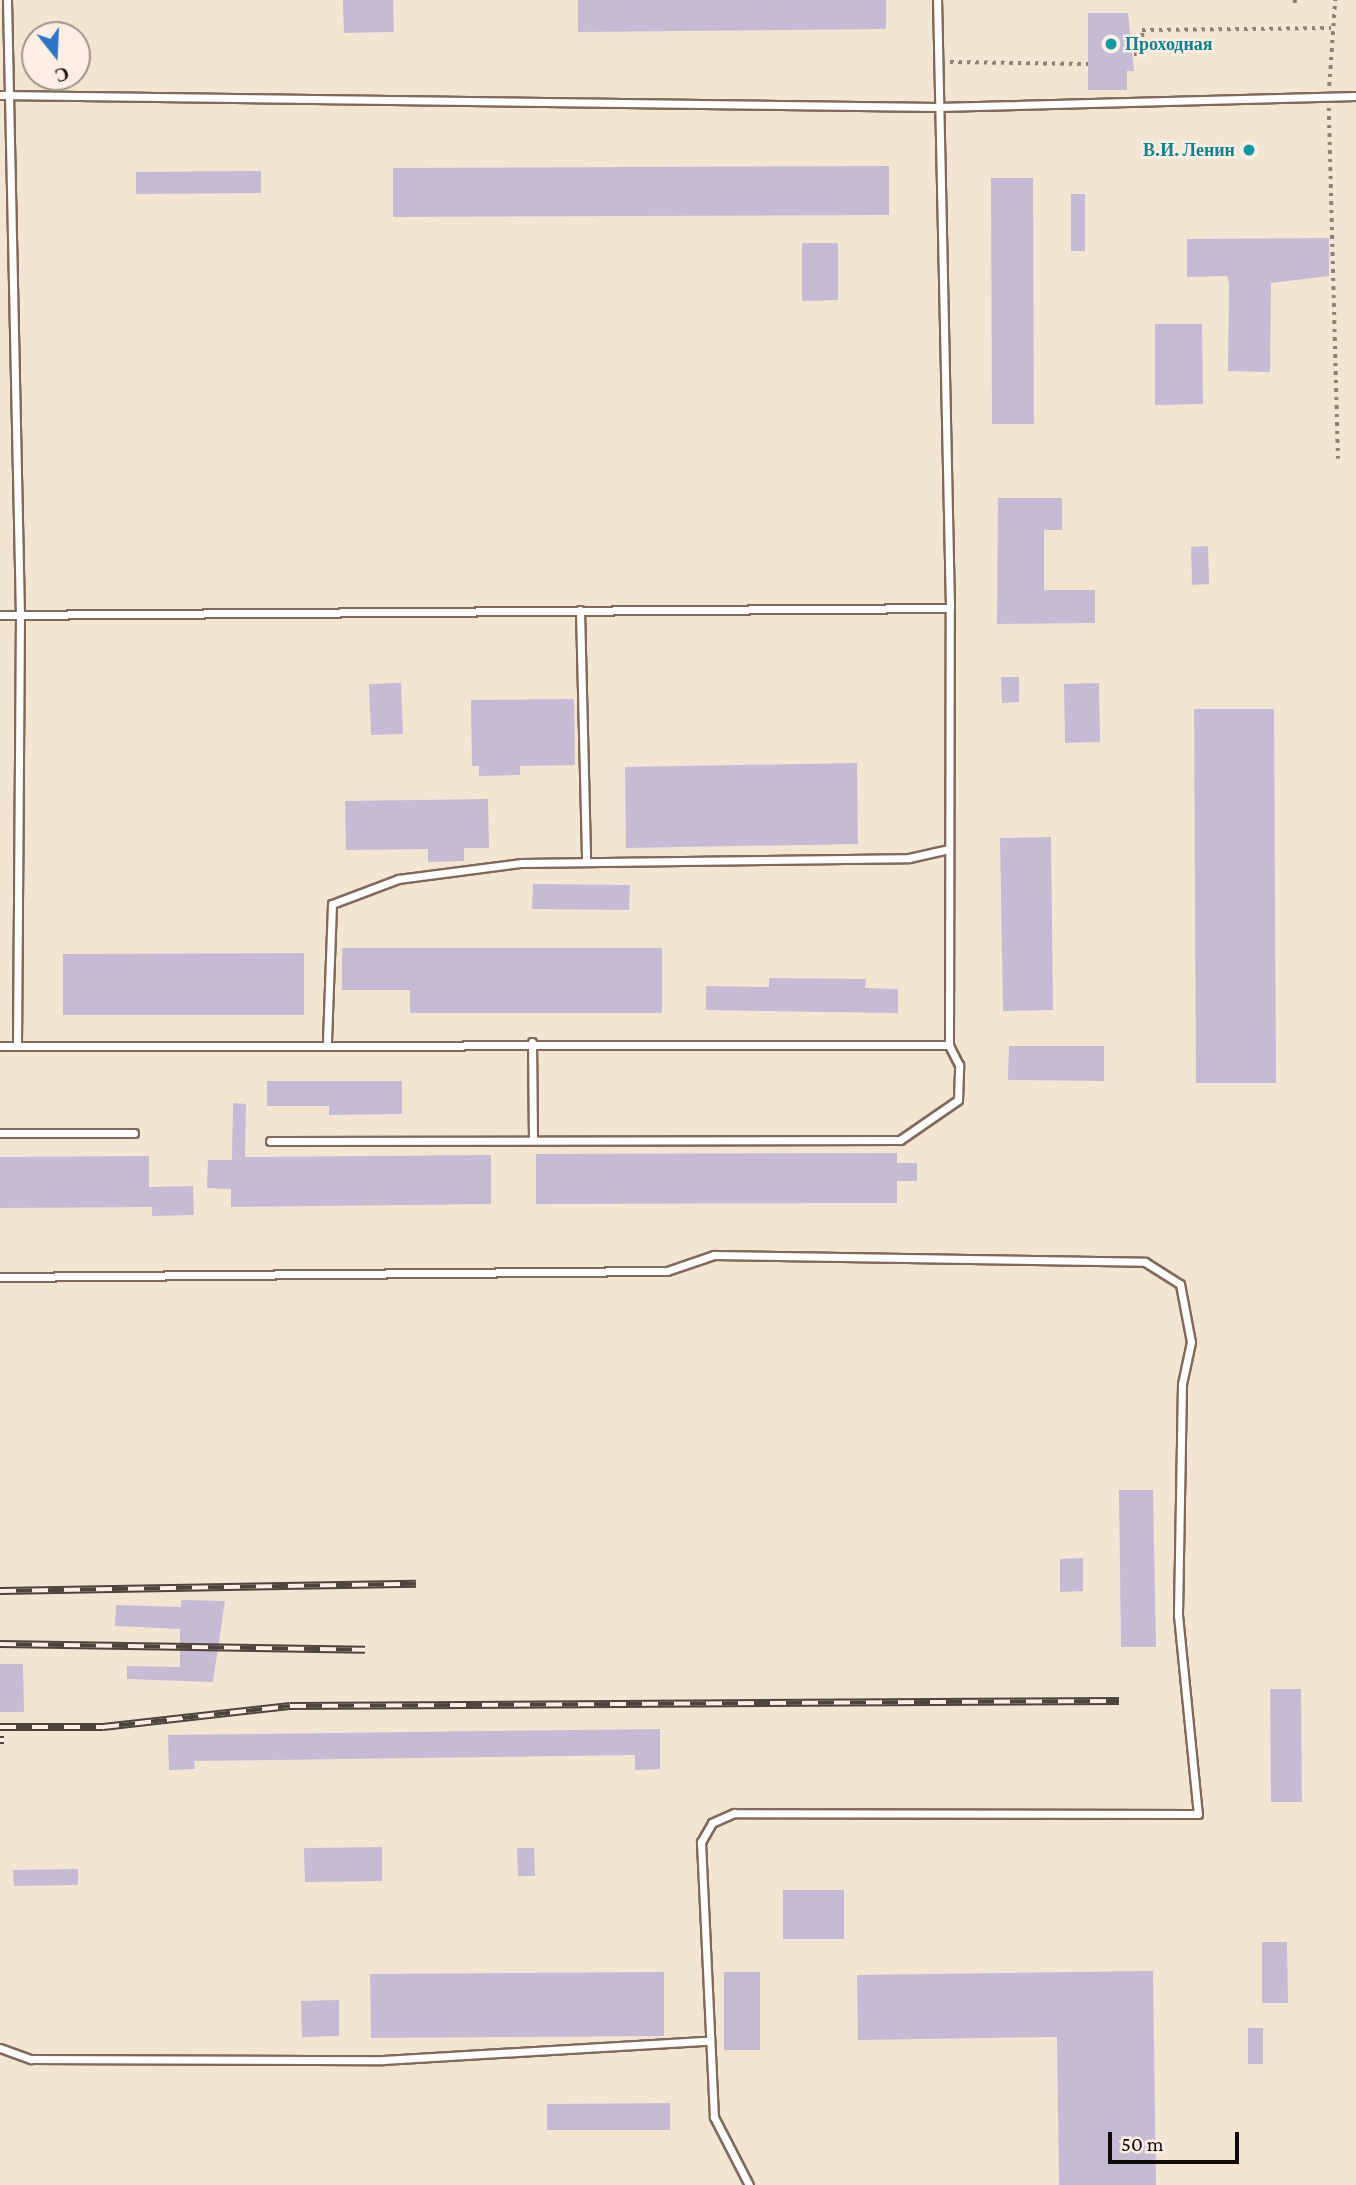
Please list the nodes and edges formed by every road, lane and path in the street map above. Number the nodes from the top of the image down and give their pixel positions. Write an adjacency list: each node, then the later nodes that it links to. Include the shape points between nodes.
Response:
1 (7, 0): 8 (lane)
2 (937, 0): 6 (lane)
3 (1335, 0): 4 (path)
4 (1331, 28): 5 (path, via 1142,30 1142,54); 9 (path)
5 (1134, 54)
6 (937, 62): 7 (path); 11 (lane)
7 (1088, 64)
8 (4, 95): 11 (lane); 16 (lane)
9 (1328, 96): 10 (lane); 11 (lane); 12 (path)
10 (1356, 96)
11 (937, 107): 13 (lane)
12 (1338, 459)
13 (950, 608): 14 (lane); 17 (lane)
14 (580, 610): 16 (lane); 18 (lane)
15 (0, 615): 16 (lane)
16 (20, 615): 21 (lane)
17 (949, 849): 18 (lane, via 909,858); 22 (lane)
18 (586, 862): 19 (lane, via 398,879 332,904)
19 (327, 1041): 20 (lane); 21 (lane, via 252,1047)
20 (532, 1042): 22 (lane); 26 (lane)
21 (17, 1045): 23 (lane)
22 (949, 1045): 26 (lane, via 959,1065 958,1100 900,1140)
23 (0, 1046)
24 (0, 1133): 25 (lane)
25 (134, 1133)
26 (533, 1139): 27 (lane)
27 (270, 1140)
28 (0, 1277): 29 (lane, via 667,1271 714,1255 1145,1262 1180,1284 1191,1342 1182,1384 1178,1615 1198,1814 734,1813 712,1823 701,1842)
29 (707, 2041): 30 (lane, via 383,2060 31,2059); 31 (lane, via 714,2117)
30 (0, 2048)
31 (749, 2185)

